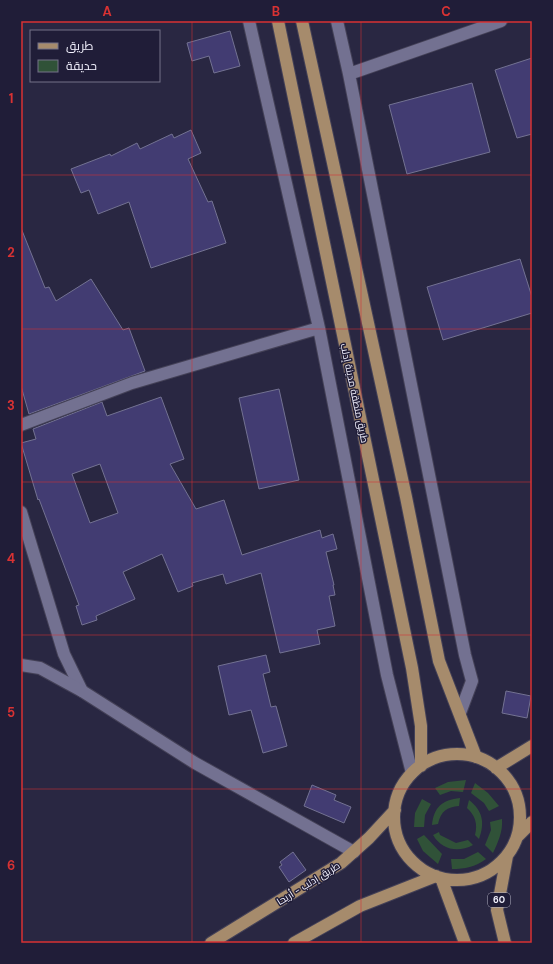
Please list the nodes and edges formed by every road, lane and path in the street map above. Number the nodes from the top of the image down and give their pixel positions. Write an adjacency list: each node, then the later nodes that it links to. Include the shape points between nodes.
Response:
1 (249, 21): 7 (street)
2 (278, 21): 16 (main road, طريق منطقة مدينة إدلب, via 412,668 421,726)
3 (302, 21): 12 (main road, via 439,661)
4 (337, 21): 6 (street)
5 (501, 21): 6 (street)
6 (349, 74): 12 (street, via 464,655 472,682)
7 (318, 328): 8 (street, via 132,383); 16 (street, via 387,675)
8 (21, 425)
9 (21, 512): 11 (street, via 64,654)
10 (21, 665): 11 (street, via 40,668)
11 (82, 691): 20 (street, via 195,763)
12 (460, 712): 14 (main road)
13 (532, 746): 15 (main road)
14 (476, 757): 15 (main road); 16 (main road, via 453,754 431,760)
15 (496, 768): 19 (main road, via 511,784 516,794 520,816)
16 (416, 770): 17 (main road, via 400,790)
17 (395, 810): 20 (main road, طريق إدلب - أريحا); 22 (main road, via 397,834 407,855 415,864)
18 (532, 822): 19 (main road)
19 (517, 838): 21 (main road)
20 (354, 852): 23 (main road, طريق إدلب - أريحا, via 341,863)
21 (507, 856): 22 (main road, via 488,872 477,877 453,880); 26 (main road, 60, via 497,910)
22 (439, 877): 24 (main road, via 360,906); 25 (main road)
23 (211, 943)
24 (294, 943)
25 (465, 943)
26 (506, 943)

